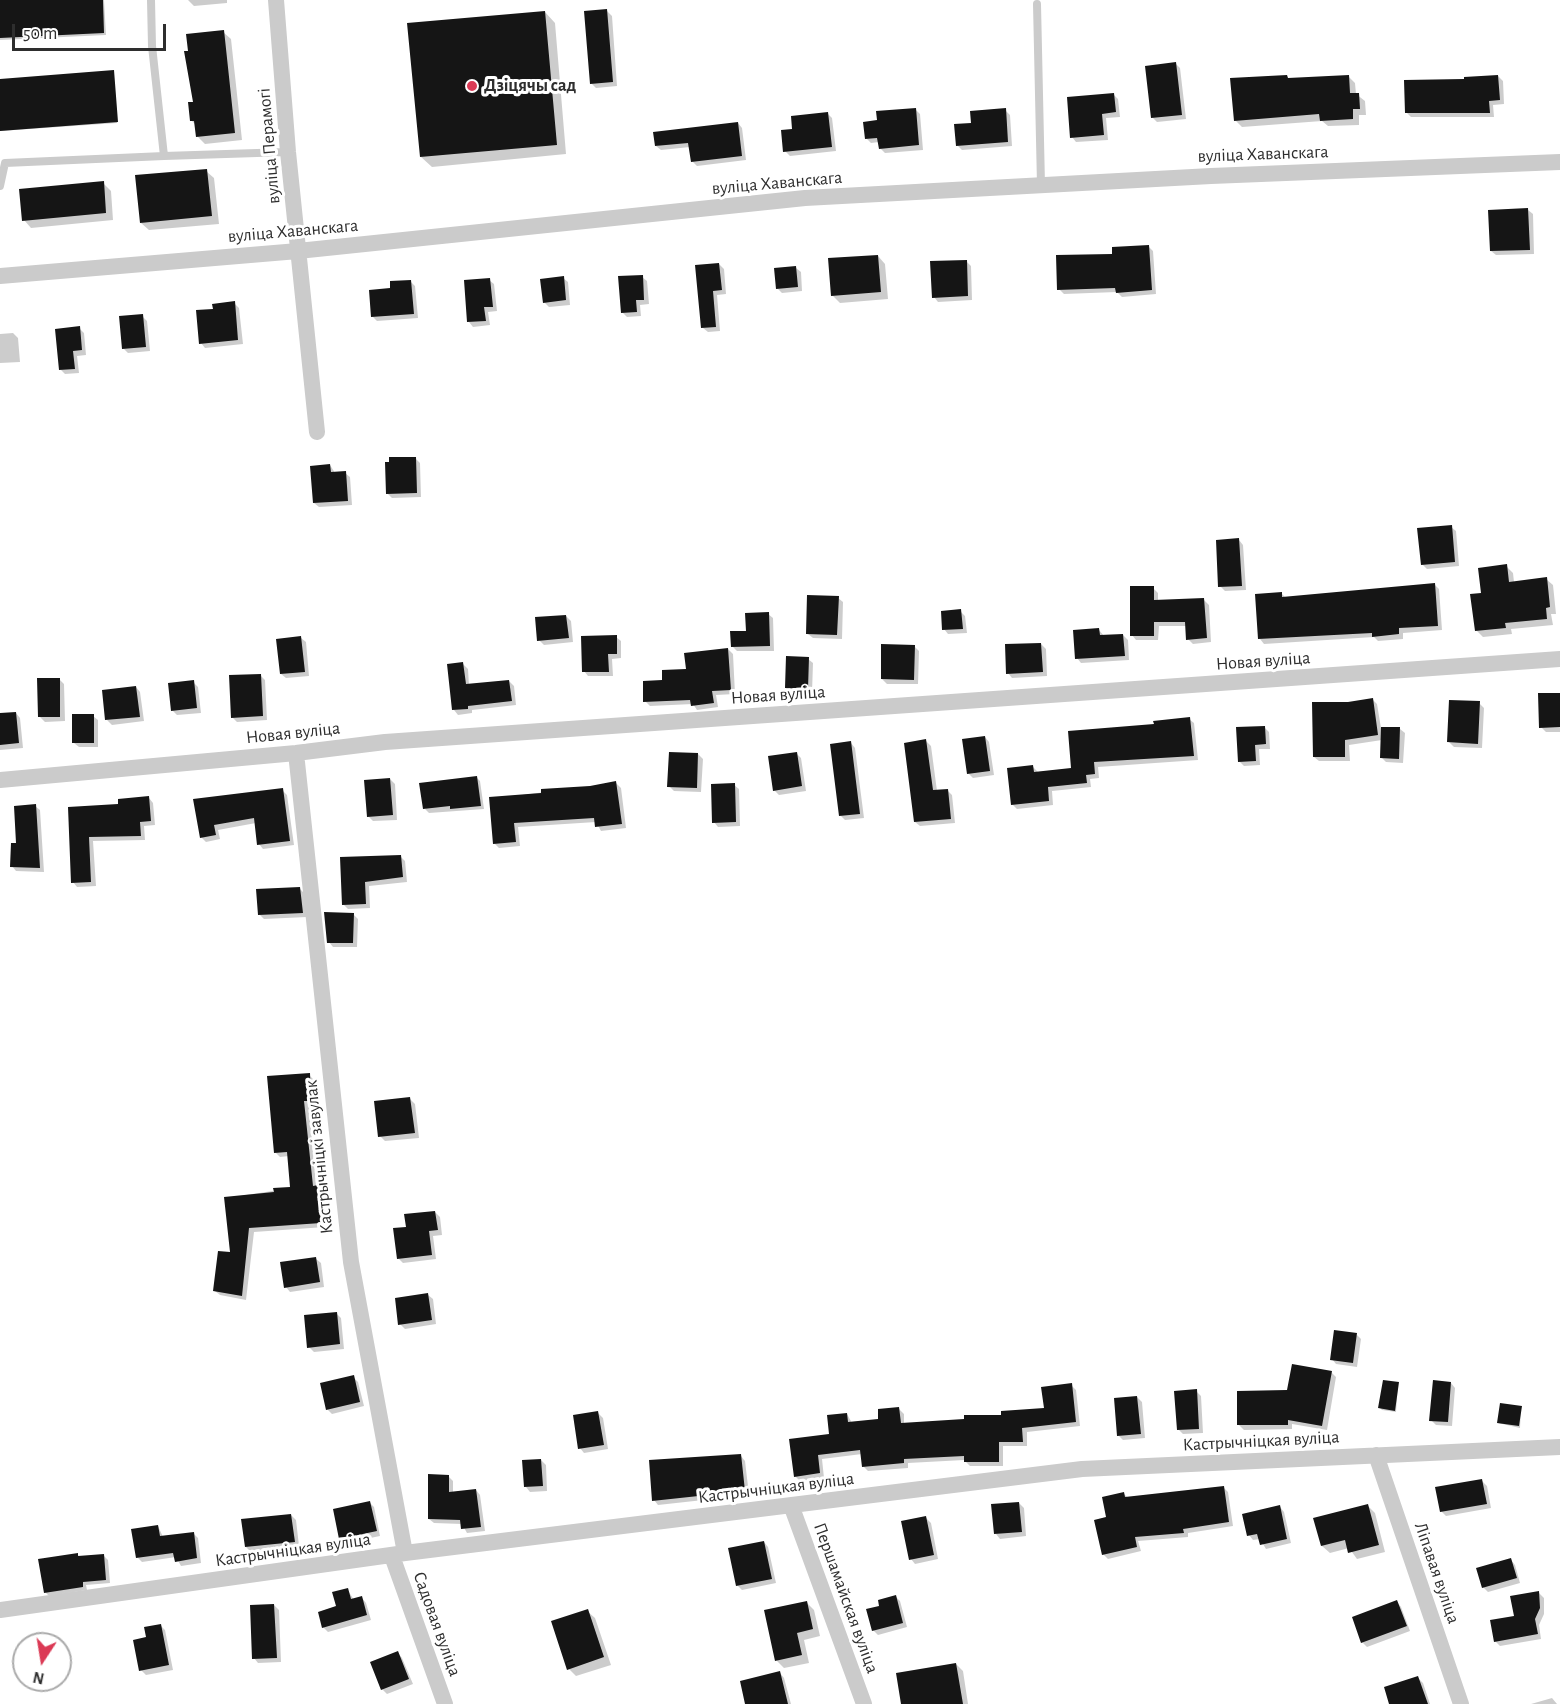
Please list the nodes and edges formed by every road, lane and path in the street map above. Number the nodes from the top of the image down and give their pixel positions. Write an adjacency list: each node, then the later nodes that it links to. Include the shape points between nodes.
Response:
1 (151, 0): 5 (lane)
2 (276, 0): 4 (street, вуліца Перамогі)
3 (1037, 4): 7 (lane)
4 (288, 152): 5 (lane); 9 (street, вуліца Перамогі)
5 (164, 156): 8 (lane, via 5,163)
6 (1560, 162): 7 (street, вуліца Хаванскага)
7 (1041, 185): 9 (street, вуліца Хаванскага, via 805,198)
8 (0, 186)
9 (298, 251): 10 (street, вуліца Хаванскага); 11 (street, вуліца Перамогі)
10 (0, 276)
11 (317, 432)
12 (1560, 659): 13 (street, Новая вуліца, via 397,741)
13 (296, 753): 14 (street, Новая вуліца); 18 (street, Кастрычніцкі завулак, via 351,1263)
14 (0, 780)
15 (1560, 1447): 16 (street, Кастрычніцкая вуліца)
16 (1376, 1455): 17 (street, Кастрычніцкая вуліца, via 1082,1469); 22 (street, Ліпавая вуліца)
17 (791, 1505): 18 (street, Кастрычніцкая вуліца); 21 (street, Першамайская вуліца)
18 (399, 1555): 19 (street, Кастрычніцкая вуліца); 20 (street, Садовая вуліца)
19 (0, 1610)
20 (445, 1704)
21 (864, 1704)
22 (1461, 1704)

